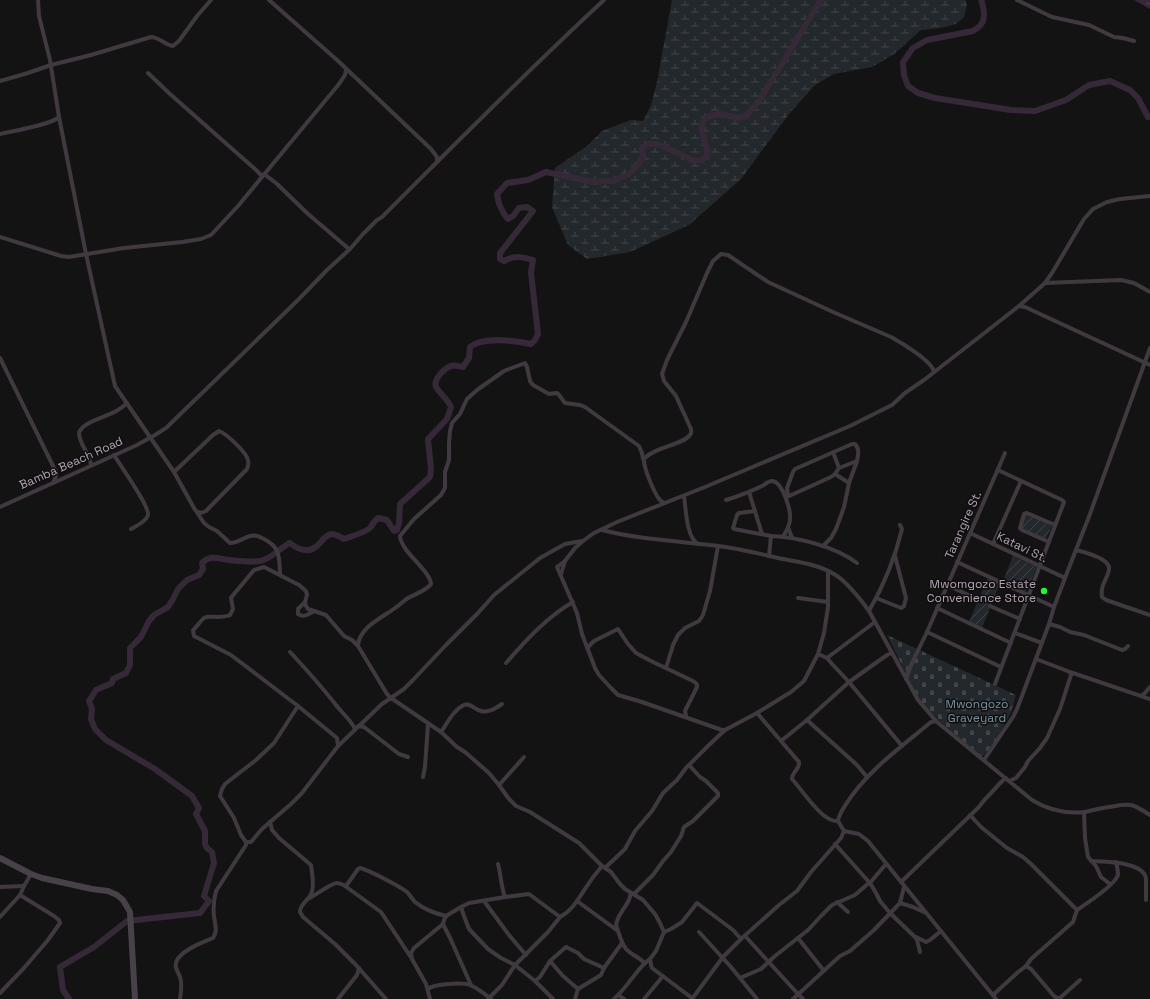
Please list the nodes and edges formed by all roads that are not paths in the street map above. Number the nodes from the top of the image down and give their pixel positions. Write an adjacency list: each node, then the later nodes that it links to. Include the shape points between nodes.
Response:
1 (38, 0): 7 (street)
2 (211, 0): 7 (street, via 173,46 151,37)
3 (270, 0): 8 (street)
4 (604, 0): 13 (street, Bamba Beach Road)
5 (1017, 0): 6 (street, via 1052,17 1089,25 1114,37)
6 (1134, 41)
7 (50, 65): 10 (street); 11 (street)
8 (346, 70): 13 (street, via 431,149); 14 (street, via 339,84)
9 (148, 72): 14 (street)
10 (0, 81)
11 (59, 117): 12 (street); 18 (street)
12 (0, 134)
13 (437, 161): 17 (street, Bamba Beach Road)
14 (263, 175): 17 (street, via 276,183); 18 (street, via 211,235 182,242)
15 (1150, 196): 19 (street, via 1120,199 1093,209 1084,219)
16 (0, 237): 18 (street, via 61,256)
17 (348, 249): 30 (street, Bamba Beach Road, via 182,413)
18 (86, 254): 29 (street, via 115,386)
19 (1045, 283): 20 (street, via 1121,280); 21 (street)
20 (1150, 292)
21 (1025, 301): 22 (street); 23 (street)
22 (1019, 306): 23 (street); 28 (street)
23 (1025, 307): 26 (street)
24 (1150, 348): 26 (street)
25 (0, 358): 42 (street, via 56,472)
26 (1144, 362): 27 (street); 70 (street)
27 (1150, 365)
28 (934, 372): 34 (street, via 932,366 891,337 768,282 728,254 720,254 707,273 662,374 664,381 679,400 691,429 690,436 651,452); 45 (street, via 892,405 850,426)
29 (127, 403): 30 (street); 36 (street, via 80,430)
30 (151, 438): 33 (street, Bamba Beach Road); 39 (street)
31 (833, 452): 35 (street, via 854,444 857,447); 37 (street); 46 (street, via 795,469 787,488)
32 (1005, 453): 38 (street, Tarangire St.)
33 (114, 455): 36 (street, Bamba Beach Road); 57 (street, via 148,512 146,520)
34 (644, 459): 47 (street, via 643,463); 100 (street, via 638,446 585,407 565,403 559,395 550,394 533,385 525,363 504,371 467,399 460,414 452,423 449,460 442,495 414,519 400,536 415,561 431,580 431,584 364,631)
35 (857, 461): 37 (street); 43 (street)
36 (91, 465): 42 (street, Bamba Beach Road)
37 (839, 468): 40 (street)
38 (998, 470): 41 (street); 59 (street, Tarangire St.)
39 (174, 472): 53 (street); 53 (street, via 219,431 235,443 247,457 247,469 206,511)
40 (835, 474): 43 (street); 46 (street)
41 (1021, 481): 55 (street, via 1063,501); 67 (street)
42 (53, 483): 51 (street, Bamba Beach Road)
43 (849, 483): 69 (street, via 836,529)
44 (749, 492): 46 (street, via 773,481); 48 (street); 52 (street)
45 (684, 496): 49 (street); 66 (street, via 689,530 693,540)
46 (787, 496): 56 (street, via 790,509)
47 (659, 500): 49 (street); 50 (street)
48 (726, 500)
49 (664, 503): 50 (street)
50 (657, 506): 58 (street)
51 (0, 507)
52 (755, 511): 60 (street); 60 (street, via 738,513 733,528)
53 (198, 512): 77 (street, via 209,527 230,543 258,536 273,544 278,552)
54 (900, 525): 72 (street, via 902,529)
55 (1055, 525): 65 (street); 65 (street, via 1027,513 1024,514 1019,526 1022,530)
56 (788, 527): 62 (street); 63 (street)
57 (131, 528)
58 (601, 530): 64 (street); 66 (street)
59 (970, 533): 67 (street, Katavi St.); 73 (street, Tarangire St.)
60 (762, 534): 61 (street)
61 (771, 536): 62 (street); 71 (street)
62 (783, 537): 63 (street)
63 (792, 538): 69 (street)
64 (583, 541): 85 (street, via 565,561 561,574); 117 (street, via 565,544 531,564 486,603 409,685)
65 (1049, 542): 75 (street)
66 (698, 544): 68 (street)
67 (993, 544): 75 (street, Katavi St.)
68 (718, 546): 71 (street); 110 (street, via 703,615 699,621 684,628 678,635)
69 (823, 546): 74 (street, via 841,552)
70 (1076, 550): 78 (street); 92 (street, via 1098,557 1109,565 1101,592 1102,597)
71 (769, 556): 76 (street)
72 (895, 556): 82 (street); 82 (street, via 906,598 904,606 897,607)
73 (957, 562): 79 (street, Tarangire St.); 80 (street)
74 (857, 563)
75 (1039, 567): 78 (street, Katavi St.); 80 (street)
76 (828, 571): 86 (street); 91 (street, via 837,576)
77 (280, 574): 84 (street, via 306,591); 120 (street, via 264,567 254,570 234,594 233,610 230,615 205,618 193,633 194,636 231,655)
78 (1065, 578): 88 (street)
79 (947, 585): 83 (street); 89 (street, Tarangire St.)
80 (1029, 595): 88 (street); 93 (street)
81 (798, 598): 86 (street)
82 (876, 598): 91 (street)
83 (977, 599)
84 (305, 602): 90 (street, via 308,609); 90 (street, via 298,609 298,614 305,616)
85 (573, 602): 102 (street); 108 (street, via 559,610 526,640)
86 (828, 602): 105 (street, via 827,621)
87 (990, 606): 93 (street)
88 (1054, 607): 95 (street)
89 (937, 608): 96 (street, Tarangire St.); 98 (street)
90 (314, 611): 100 (street, via 326,615 344,636)
91 (869, 611): 94 (street)
92 (1150, 615)
93 (1020, 619): 97 (street)
94 (875, 622): 104 (street); 106 (street)
95 (1049, 624): 99 (street); 101 (street, via 1122,650)
96 (927, 632): 109 (street); 112 (street, Tarangire St.)
97 (1015, 633): 98 (street); 99 (street)
98 (1010, 643): 109 (street)
99 (1042, 643): 107 (street)
100 (358, 646): 117 (street)
101 (1128, 646)
102 (587, 648): 110 (street, via 594,641 618,629 636,653); 122 (street, via 599,675 618,694)
103 (290, 652): 126 (street)
104 (892, 653): 112 (street); 113 (street)
105 (818, 654): 106 (street); 121 (street, via 810,672 800,685)
106 (826, 658): 113 (street)
107 (1036, 659): 111 (street); 134 (street, via 1015,713)
108 (506, 663)
109 (1002, 667): 114 (street)
110 (666, 668): 122 (street, via 697,684)
111 (1070, 672): 116 (street); 138 (street, via 1060,709 1047,738 1016,778)
112 (906, 679): 124 (street, via 918,700)
113 (849, 682): 123 (street); 131 (street)
114 (995, 684)
115 (1150, 687): 116 (street)
116 (1141, 696): 118 (street)
117 (391, 698): 125 (street); 126 (street)
118 (1150, 700)
119 (502, 704): 128 (street, via 481,712 467,704 464,705)
120 (298, 706): 130 (street, via 337,738); 146 (street, via 274,742 226,784 220,794)
121 (757, 713): 127 (street); 129 (street)
122 (686, 716): 127 (street)
123 (807, 720): 129 (street); 137 (street)
124 (936, 721): 131 (street, via 931,722); 134 (street)
125 (428, 724): 128 (street); 136 (street)
126 (357, 728): 130 (street); 132 (street, via 364,727 399,754)
127 (725, 730): 135 (street)
128 (441, 732): 139 (street, via 489,773)
129 (781, 741): 143 (street, via 799,762 792,779 819,812 832,821)
130 (338, 746): 144 (street, via 302,792)
131 (902, 746): 137 (street)
132 (408, 757)
133 (524, 757): 139 (street)
134 (984, 760): 138 (street)
135 (689, 765): 153 (street, via 663,793 624,849); 162 (street, via 718,793 718,796 684,826 681,836 653,876)
136 (423, 777)
137 (867, 777): 143 (street, via 849,799)
138 (1008, 780): 140 (street, via 1040,805 1067,813); 142 (street, via 1000,783)
139 (499, 785): 153 (street, via 516,806 579,842)
140 (1084, 812): 141 (street, via 1130,805); 149 (street, via 1085,838)
141 (1150, 815)
142 (970, 816): 156 (street); 172 (street, via 1007,848 1027,860)
143 (838, 821): 145 (street)
144 (270, 822): 146 (street, via 251,842); 165 (street, via 272,830 311,865 312,890)
145 (844, 831): 147 (street); 152 (street, via 864,837)
146 (246, 842): 214 (street, via 214,897 217,930 215,936 191,947 175,963 180,978)
147 (836, 844): 155 (street); 184 (street, via 797,891)
148 (0, 858): 154 (main road)
149 (1091, 861): 150 (street); 157 (street, via 1101,877)
150 (1116, 862): 157 (street, via 1117,877); 167 (street, via 1129,865 1145,875)
151 (498, 864): 164 (street)
152 (886, 864): 155 (street); 156 (street)
153 (604, 867): 162 (street); 166 (street)
154 (32, 874): 158 (street); 213 (main road, via 108,891 123,900 131,918)
155 (869, 882): 169 (street, via 855,895); 174 (street)
156 (901, 882): 161 (street)
157 (1110, 884): 172 (street, via 1094,900)
158 (24, 886): 160 (street); 163 (street)
159 (345, 886): 165 (street, via 333,883); 176 (street, via 358,869 362,868 407,892 416,903 428,911); 191 (street, via 384,916)
160 (0, 887)
161 (904, 887): 170 (street); 175 (street)
162 (632, 893): 180 (street, via 618,918); 182 (street, via 643,900 655,914)
163 (20, 895): 177 (street); 208 (street, via 60,922 48,940)
164 (505, 897): 168 (street); 178 (street, via 529,894)
165 (308, 899): 198 (street, via 300,908 303,917)
166 (577, 900): 178 (street, via 574,906); 180 (street)
167 (1146, 900)
168 (484, 901): 171 (street); 189 (street)
169 (837, 902): 173 (street); 186 (street)
170 (900, 903): 174 (street); 175 (street)
171 (461, 907): 176 (street); 196 (street, via 469,929 488,949)
172 (1077, 910): 197 (street, via 1072,922)
173 (848, 912)
174 (890, 913): 185 (street); 200 (street, via 866,937)
175 (926, 913): 181 (street)
176 (446, 916): 179 (street)
177 (0, 917)
178 (560, 917): 189 (street)
179 (444, 924): 191 (street, via 414,948 411,953); 205 (street)
180 (618, 931): 187 (street)
181 (941, 931): 185 (street, via 926,942); 211 (street)
182 (664, 932): 184 (street, via 682,922 697,903); 192 (street)
183 (698, 932): 190 (street)
184 (743, 937): 190 (street); 194 (street)
185 (915, 937): 188 (street)
186 (798, 938): 194 (street); 200 (street)
187 (622, 943): 195 (street); 199 (street)
188 (920, 952)
189 (526, 955): 196 (street)
190 (723, 957): 202 (street); 212 (street)
191 (412, 959): 206 (street)
192 (650, 959): 195 (street); 201 (street, via 652,968)
193 (550, 961): 199 (street, via 566,947); 204 (street); 207 (street)
194 (769, 961): 202 (street, via 761,969); 209 (street)
195 (644, 963): 210 (street)
196 (515, 965): 204 (street); 218 (street)
197 (1026, 966): 203 (street, via 1058,998); 211 (street)
198 (359, 968): 215 (street, via 357,975); 216 (street)
199 (604, 968): 207 (street, via 601,975)
200 (824, 971): 209 (street)
201 (663, 976): 212 (street); 223 (street)
202 (740, 978): 224 (street)
203 (1080, 980)
204 (535, 981): 219 (street)
205 (471, 985): 206 (street, via 436,985); 218 (street)
206 (428, 989): 217 (street)
207 (578, 989): 220 (street)
208 (0, 993)
209 (798, 994): 225 (street); 226 (street)
210 (618, 995): 221 (street); 222 (street)
211 (993, 995): 227 (street)
212 (692, 998)
213 (135, 999)
214 (180, 999)
215 (338, 999)
216 (386, 999)
217 (430, 999)
218 (490, 999)
219 (553, 999)
220 (575, 999)
221 (614, 999)
222 (624, 999)
223 (644, 999)
224 (757, 999)
225 (793, 999)
226 (803, 999)
227 (996, 999)

